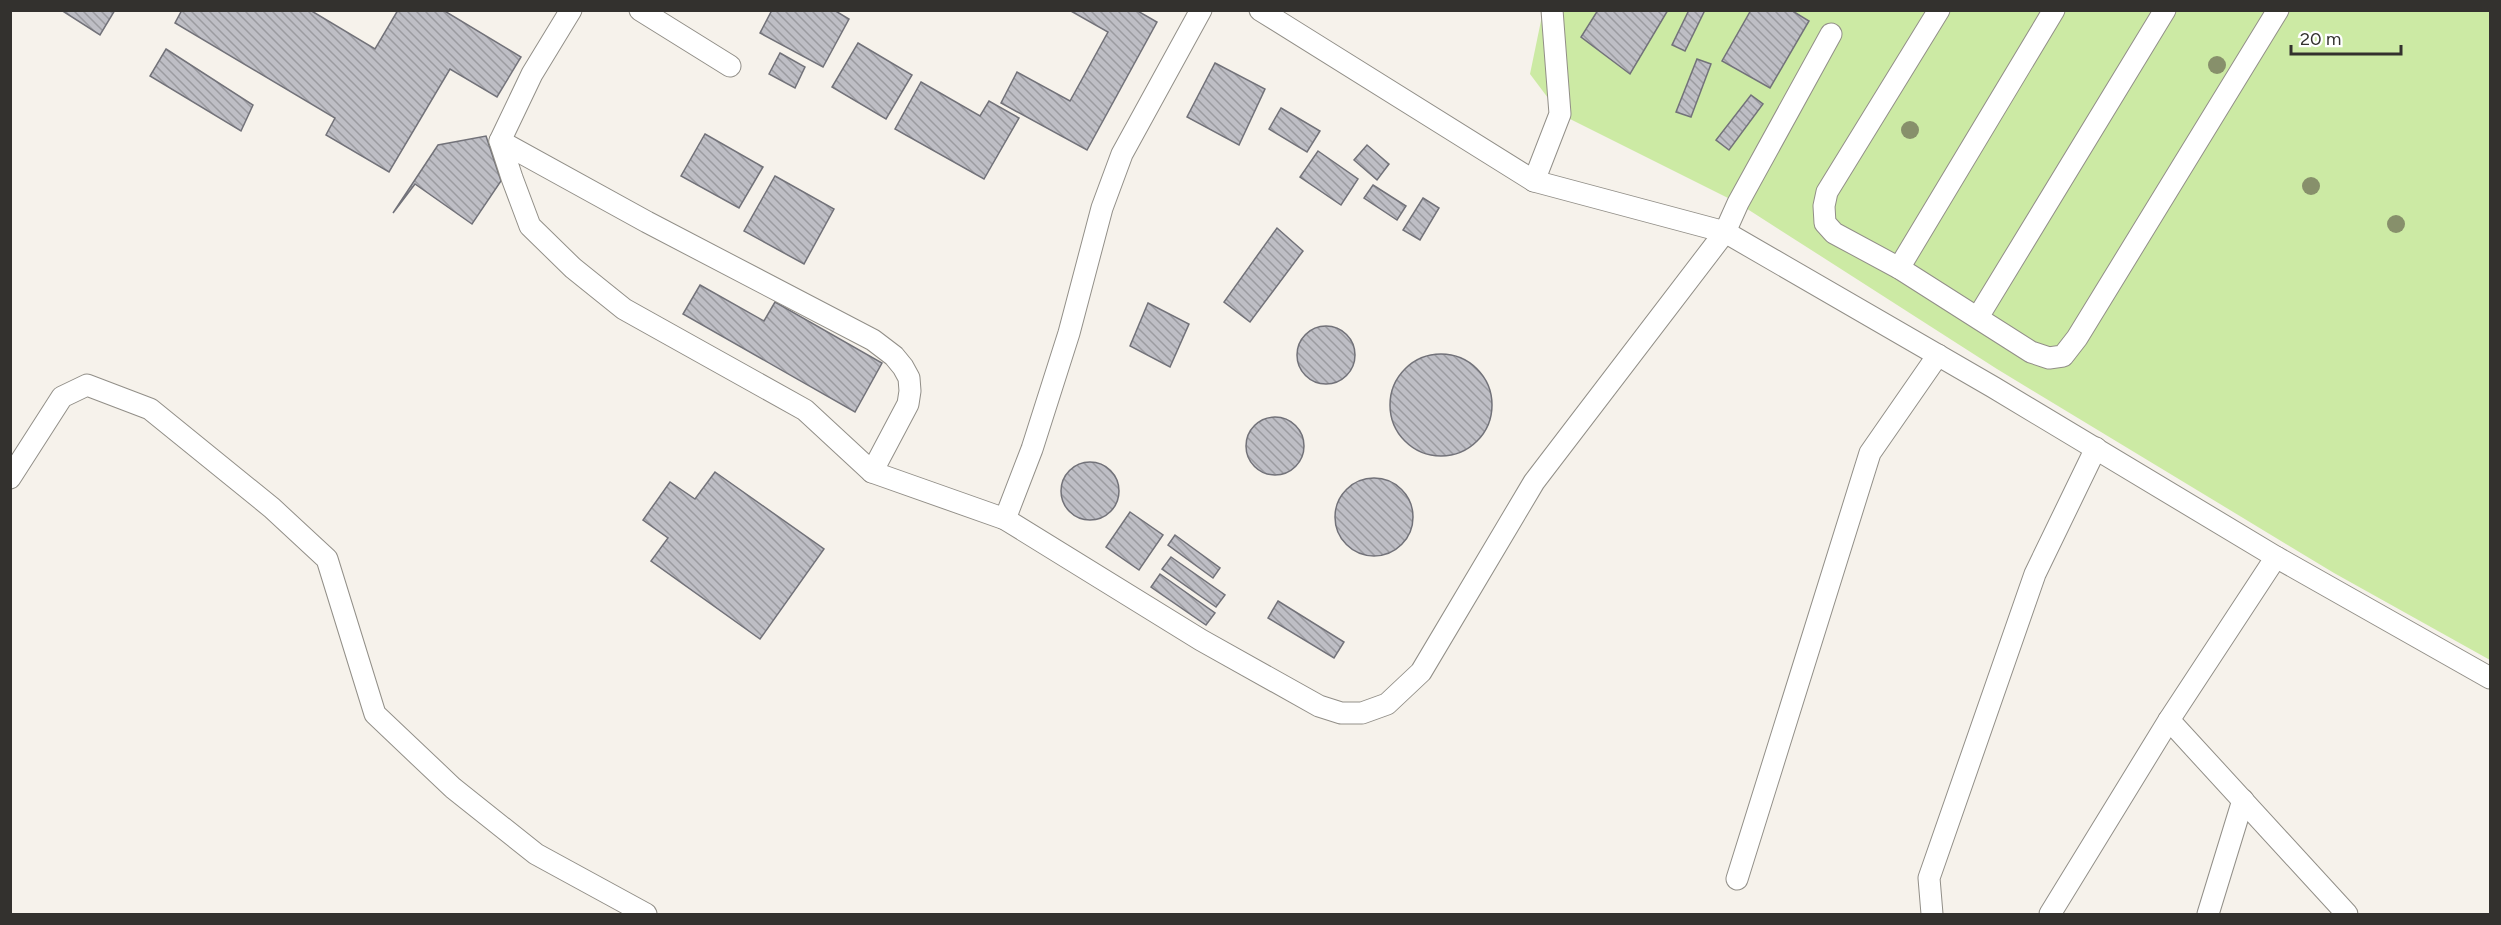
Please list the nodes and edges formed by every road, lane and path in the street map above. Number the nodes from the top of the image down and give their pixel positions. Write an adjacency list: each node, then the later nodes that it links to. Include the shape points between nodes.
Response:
1 (571, 10): 12 (lane, via 531,74)
2 (640, 10): 11 (lane)
3 (1201, 10): 21 (lane, via 1122,154 1102,208 1069,333 1032,449)
4 (1260, 10): 13 (lane)
5 (1552, 10): 13 (lane, via 1560,114)
6 (1939, 10): 15 (lane, via 1827,192 1824,206 1825,223 1834,233)
7 (2054, 10): 15 (lane)
8 (2165, 10): 16 (lane)
9 (2278, 10): 16 (lane, via 2064,356 2049,358 2031,352)
10 (1831, 34): 14 (lane)
11 (730, 66)
12 (500, 141): 19 (lane, via 530,226 573,268 624,309 805,410); 19 (lane, via 873,340 894,356 909,378 908,404)
13 (1534, 181): 14 (lane)
14 (1725, 232): 17 (lane); 21 (lane, via 1534,482 1420,672 1387,704 1362,713 1341,713 1318,706 1201,640)
15 (1899, 268): 16 (lane)
16 (1978, 317)
17 (1938, 355): 18 (lane); 26 (lane, via 1870,453)
18 (2096, 448): 22 (lane); 28 (lane, via 2035,574 2019,619 1929,878)
19 (872, 472): 21 (lane)
20 (10, 478): 27 (lane, via 62,397 87,385 150,410 272,508 327,559 375,714 453,788 536,854)
21 (1005, 519)
22 (2276, 557): 23 (lane); 24 (lane)
23 (2490, 678)
24 (2169, 720): 25 (lane); 29 (lane)
25 (2243, 800): 30 (lane); 31 (lane)
26 (1737, 879)
27 (646, 915)
28 (1932, 915)
29 (2050, 915)
30 (2208, 915)
31 (2347, 915)

